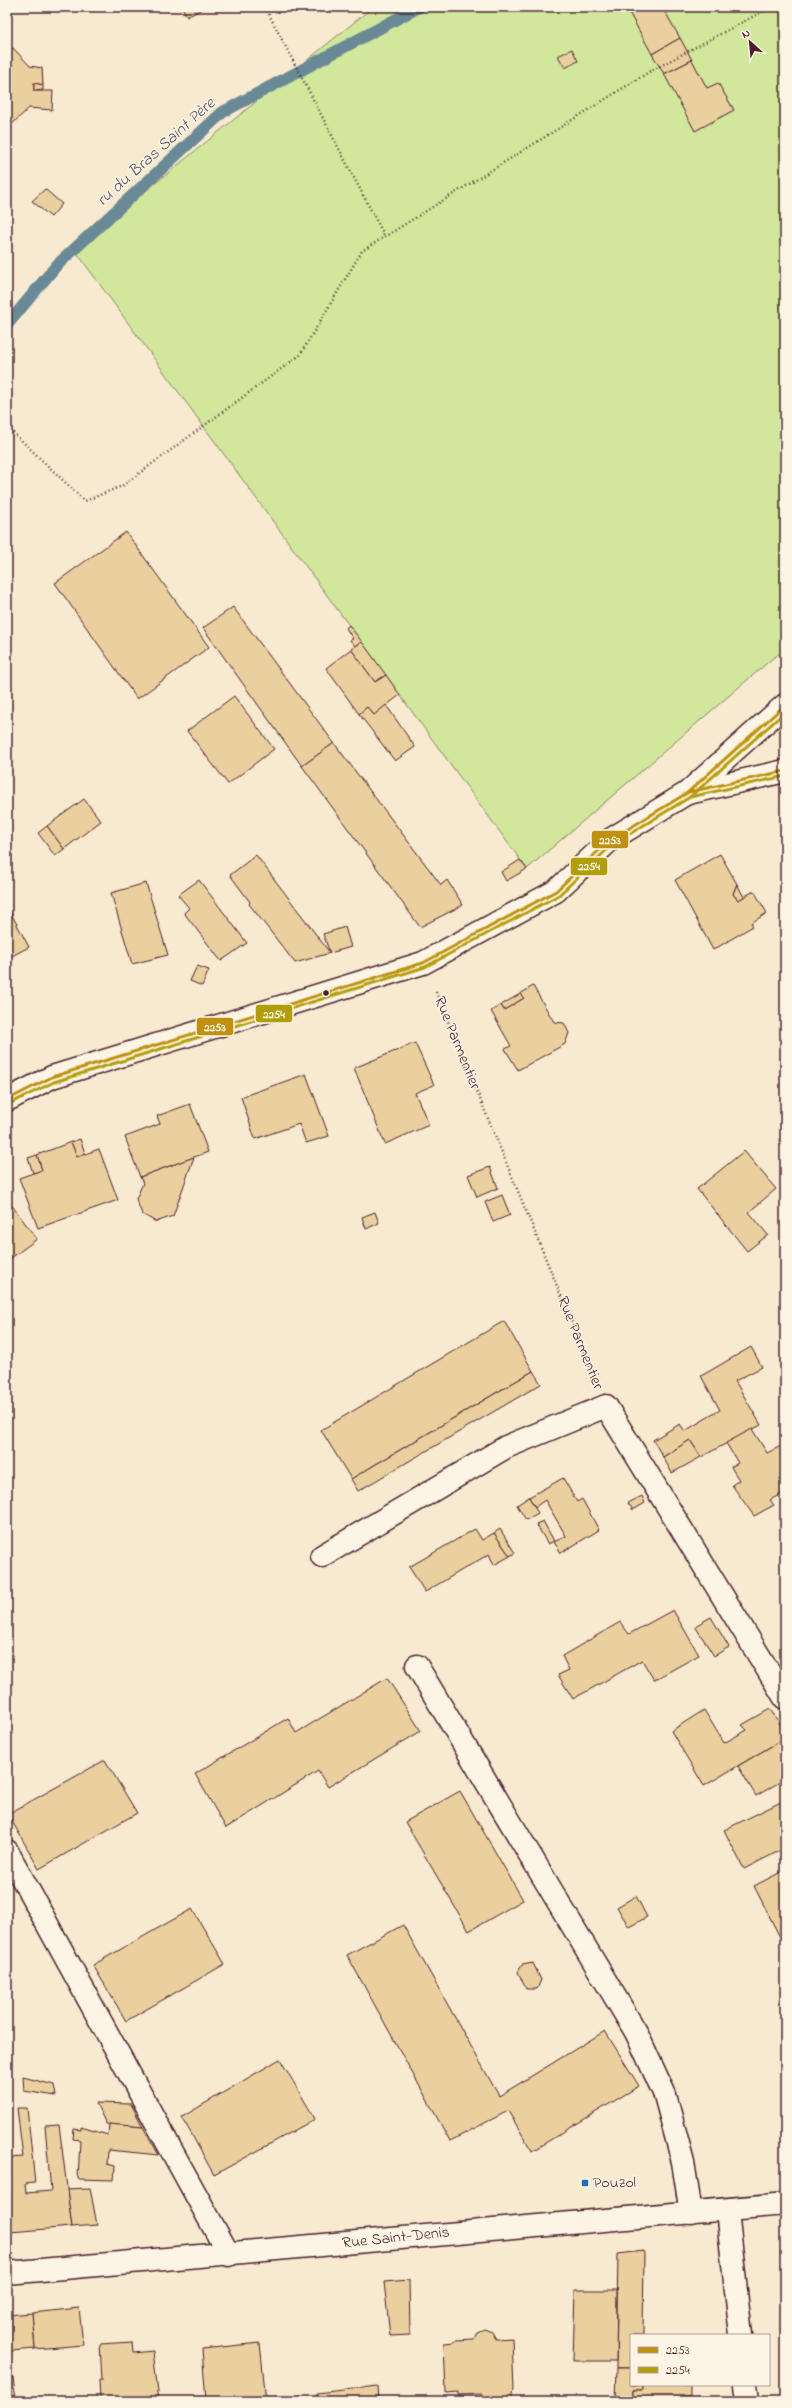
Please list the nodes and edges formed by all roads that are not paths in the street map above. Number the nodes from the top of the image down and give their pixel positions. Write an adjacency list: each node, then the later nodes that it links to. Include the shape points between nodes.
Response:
1 (785, 705): 3 (street)
2 (785, 771): 3 (street)
3 (687, 793): 4 (street, via 610,840 556,891 423,963 52,1077)
4 (7, 1100)
5 (322, 1556): 7 (street, Rue Parmentier, via 506,1447 606,1406)
6 (417, 1666): 11 (street, via 636,2032 665,2095 683,2162)
7 (785, 1698)
8 (7, 1851): 12 (street)
9 (785, 2204): 10 (street, Rue Saint-Denis)
10 (727, 2211): 11 (street, Rue Saint-Denis); 14 (street)
11 (690, 2213): 12 (street, Rue Saint-Denis, via 610,2222 530,2225)
12 (229, 2255): 13 (street, Rue Saint-Denis)
13 (7, 2273)
14 (741, 2334)
15 (746, 2386): 16 (street)
16 (748, 2401)

